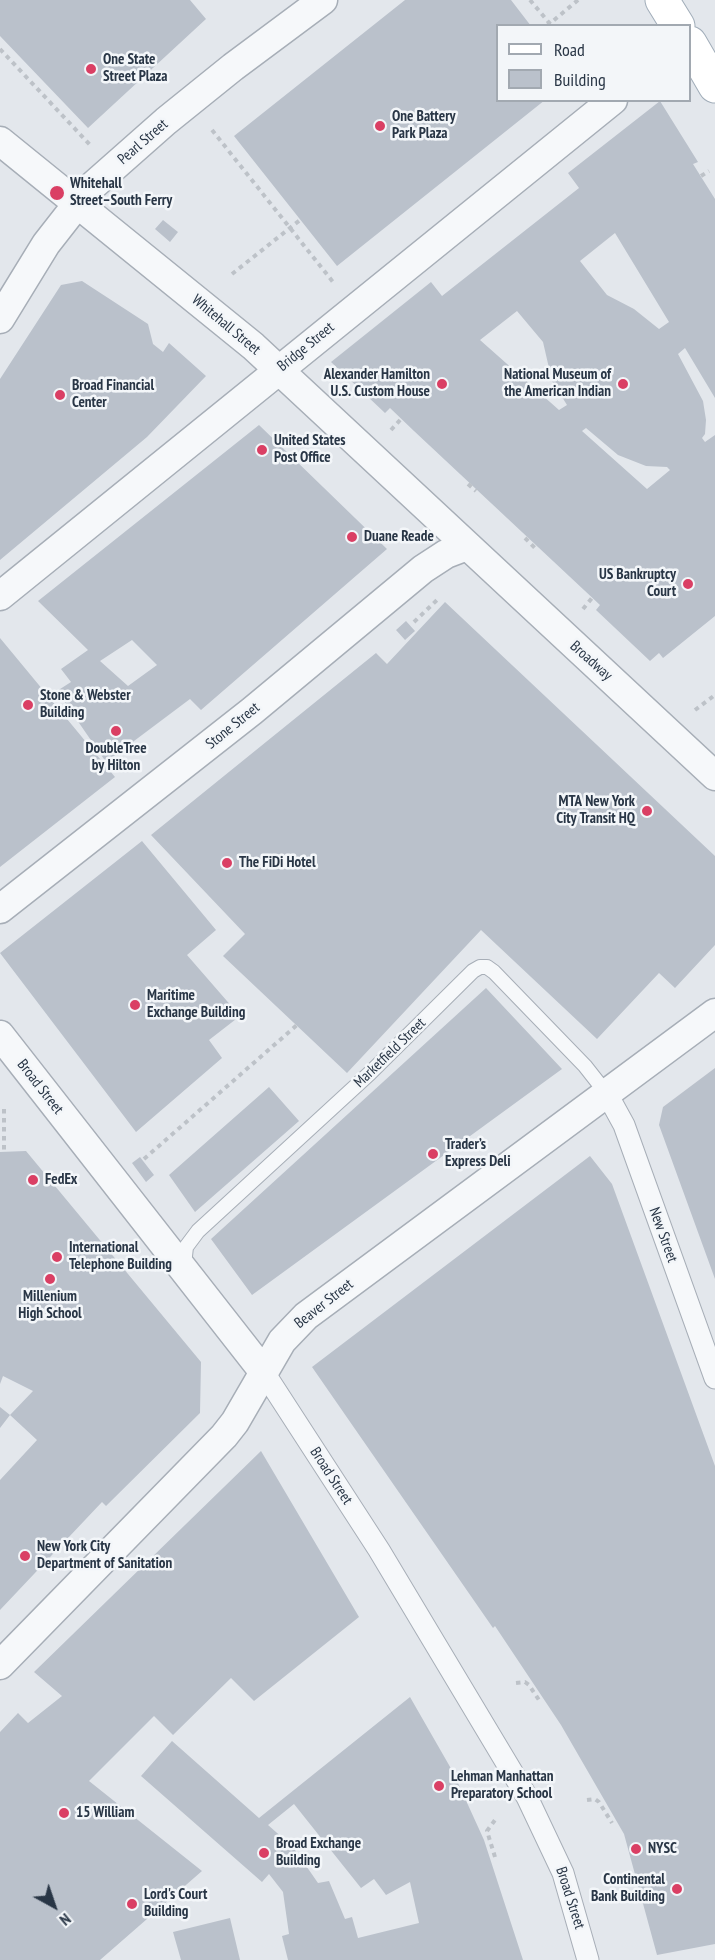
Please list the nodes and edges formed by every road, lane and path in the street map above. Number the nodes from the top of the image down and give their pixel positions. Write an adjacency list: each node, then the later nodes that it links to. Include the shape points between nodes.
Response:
1 (323, 0): 17 (street, Pearl Street, via 166,121)
2 (530, 0): 5 (path)
3 (578, 0): 6 (path)
4 (662, 0): 7 (main road)
5 (548, 24)
6 (550, 24)
7 (677, 24)
8 (691, 46): 10 (main road)
9 (0, 49): 14 (path)
10 (715, 86)
11 (611, 102): 23 (street, Bridge Street)
12 (212, 130): 19 (path)
13 (0, 141): 17 (street, Whitehall Street)
14 (94, 150)
15 (709, 171): 16 (path)
16 (701, 176)
17 (77, 202): 22 (street, Pearl Street); 23 (street, Whitehall Street)
18 (300, 220): 19 (path)
19 (290, 228): 20 (path); 21 (path)
20 (232, 274)
21 (333, 282)
22 (0, 319)
23 (278, 369): 29 (street, Whitehall Street); 31 (street, Bridge Street)
24 (401, 419): 25 (path)
25 (391, 430)
26 (468, 484): 27 (path)
27 (476, 491)
28 (525, 538): 30 (path)
29 (467, 546): 38 (street, Broadway); 39 (street, Stone Street, via 446,554 423,570 252,711)
30 (536, 548)
31 (0, 596)
32 (592, 598): 34 (path)
33 (431, 607): 35 (path)
34 (583, 609)
35 (414, 622)
36 (715, 695): 37 (path)
37 (695, 710)
38 (715, 776)
39 (0, 909)
40 (715, 1013): 43 (street, Beaver Street)
41 (297, 1025): 46 (path)
42 (4, 1053): 47 (street, Broad Street)
43 (606, 1094): 47 (lane, Marketfield Street, via 585,1066 494,972 480,967 198,1231 186,1247); 48 (street, Beaver Street, via 306,1316 282,1341); 49 (street, New Street, via 624,1125)
44 (4, 1109): 45 (path)
45 (4, 1152)
46 (144, 1159)
47 (185, 1271): 48 (street, Broad Street)
48 (262, 1371): 50 (street, Beaver Street, via 224,1436); 57 (street, Broad Street, via 379,1550 527,1797 563,1873)
49 (715, 1378)
50 (0, 1665)
51 (516, 1683): 52 (path, via 529,1684)
52 (541, 1703)
53 (587, 1800): 55 (path, via 599,1802)
54 (495, 1820): 56 (path, via 487,1831)
55 (612, 1823)
56 (495, 1857)
57 (588, 1960)

